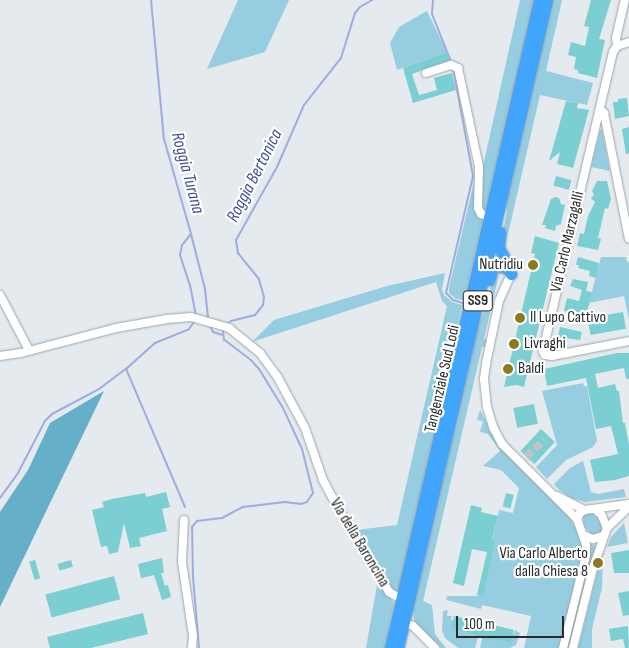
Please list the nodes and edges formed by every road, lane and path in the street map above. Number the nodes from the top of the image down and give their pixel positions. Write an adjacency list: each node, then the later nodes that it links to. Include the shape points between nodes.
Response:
1 (538, 0): 9 (highway, Tangenziale Sud Lodi / SS9)
2 (547, 0): 8 (highway, Tangenziale Sud Lodi / SS9)
3 (625, 0): 5 (street, Via Carlo Marzagalli)
4 (629, 42): 5 (street)
5 (617, 46): 7 (street, Via Carlo Marzagalli)
6 (426, 73): 9 (street, via 453,65 458,68 479,167 478,208)
7 (600, 109): 10 (street, via 604,113); 14 (street, Via Carlo Marzagalli, via 543,351 552,356)
8 (501, 201): 11 (highway, via 504,215 498,245); 13 (highway, Tangenziale Sud Lodi / SS9)
9 (488, 216): 26 (highway, Tangenziale Sud Lodi / SS9)
10 (629, 239)
11 (511, 274): 13 (highway, via 504,266 492,269 484,302); 17 (street, via 499,301 484,379 487,407 502,444 524,460)
12 (0, 294): 15 (street)
13 (474, 316): 27 (highway, Tangenziale Sud Lodi / SS9)
14 (629, 341)
15 (29, 350): 16 (street); 26 (street, Via della Baroncina, via 167,319 201,319 225,326 260,354 277,376 305,428 323,480 387,590)
16 (0, 356)
17 (552, 494): 19 (street); 21 (street)
18 (629, 506): 20 (street); 23 (street)
19 (585, 510): 20 (street); 21 (street)
20 (596, 510): 23 (street)
21 (577, 519): 24 (street)
22 (184, 520): 28 (street, via 182,562)
23 (607, 528): 25 (street)
24 (583, 535): 25 (street, via 593,539); 32 (street, via 586,555)
25 (603, 536): 33 (street)
26 (401, 599): 29 (highway, Tangenziale Sud Lodi / SS9)
27 (404, 623): 30 (highway, Tangenziale Sud Lodi / SS9); 31 (street, via 413,626)
28 (192, 648)
29 (390, 648)
30 (398, 648)
31 (435, 648)
32 (563, 648)
33 (573, 648)

